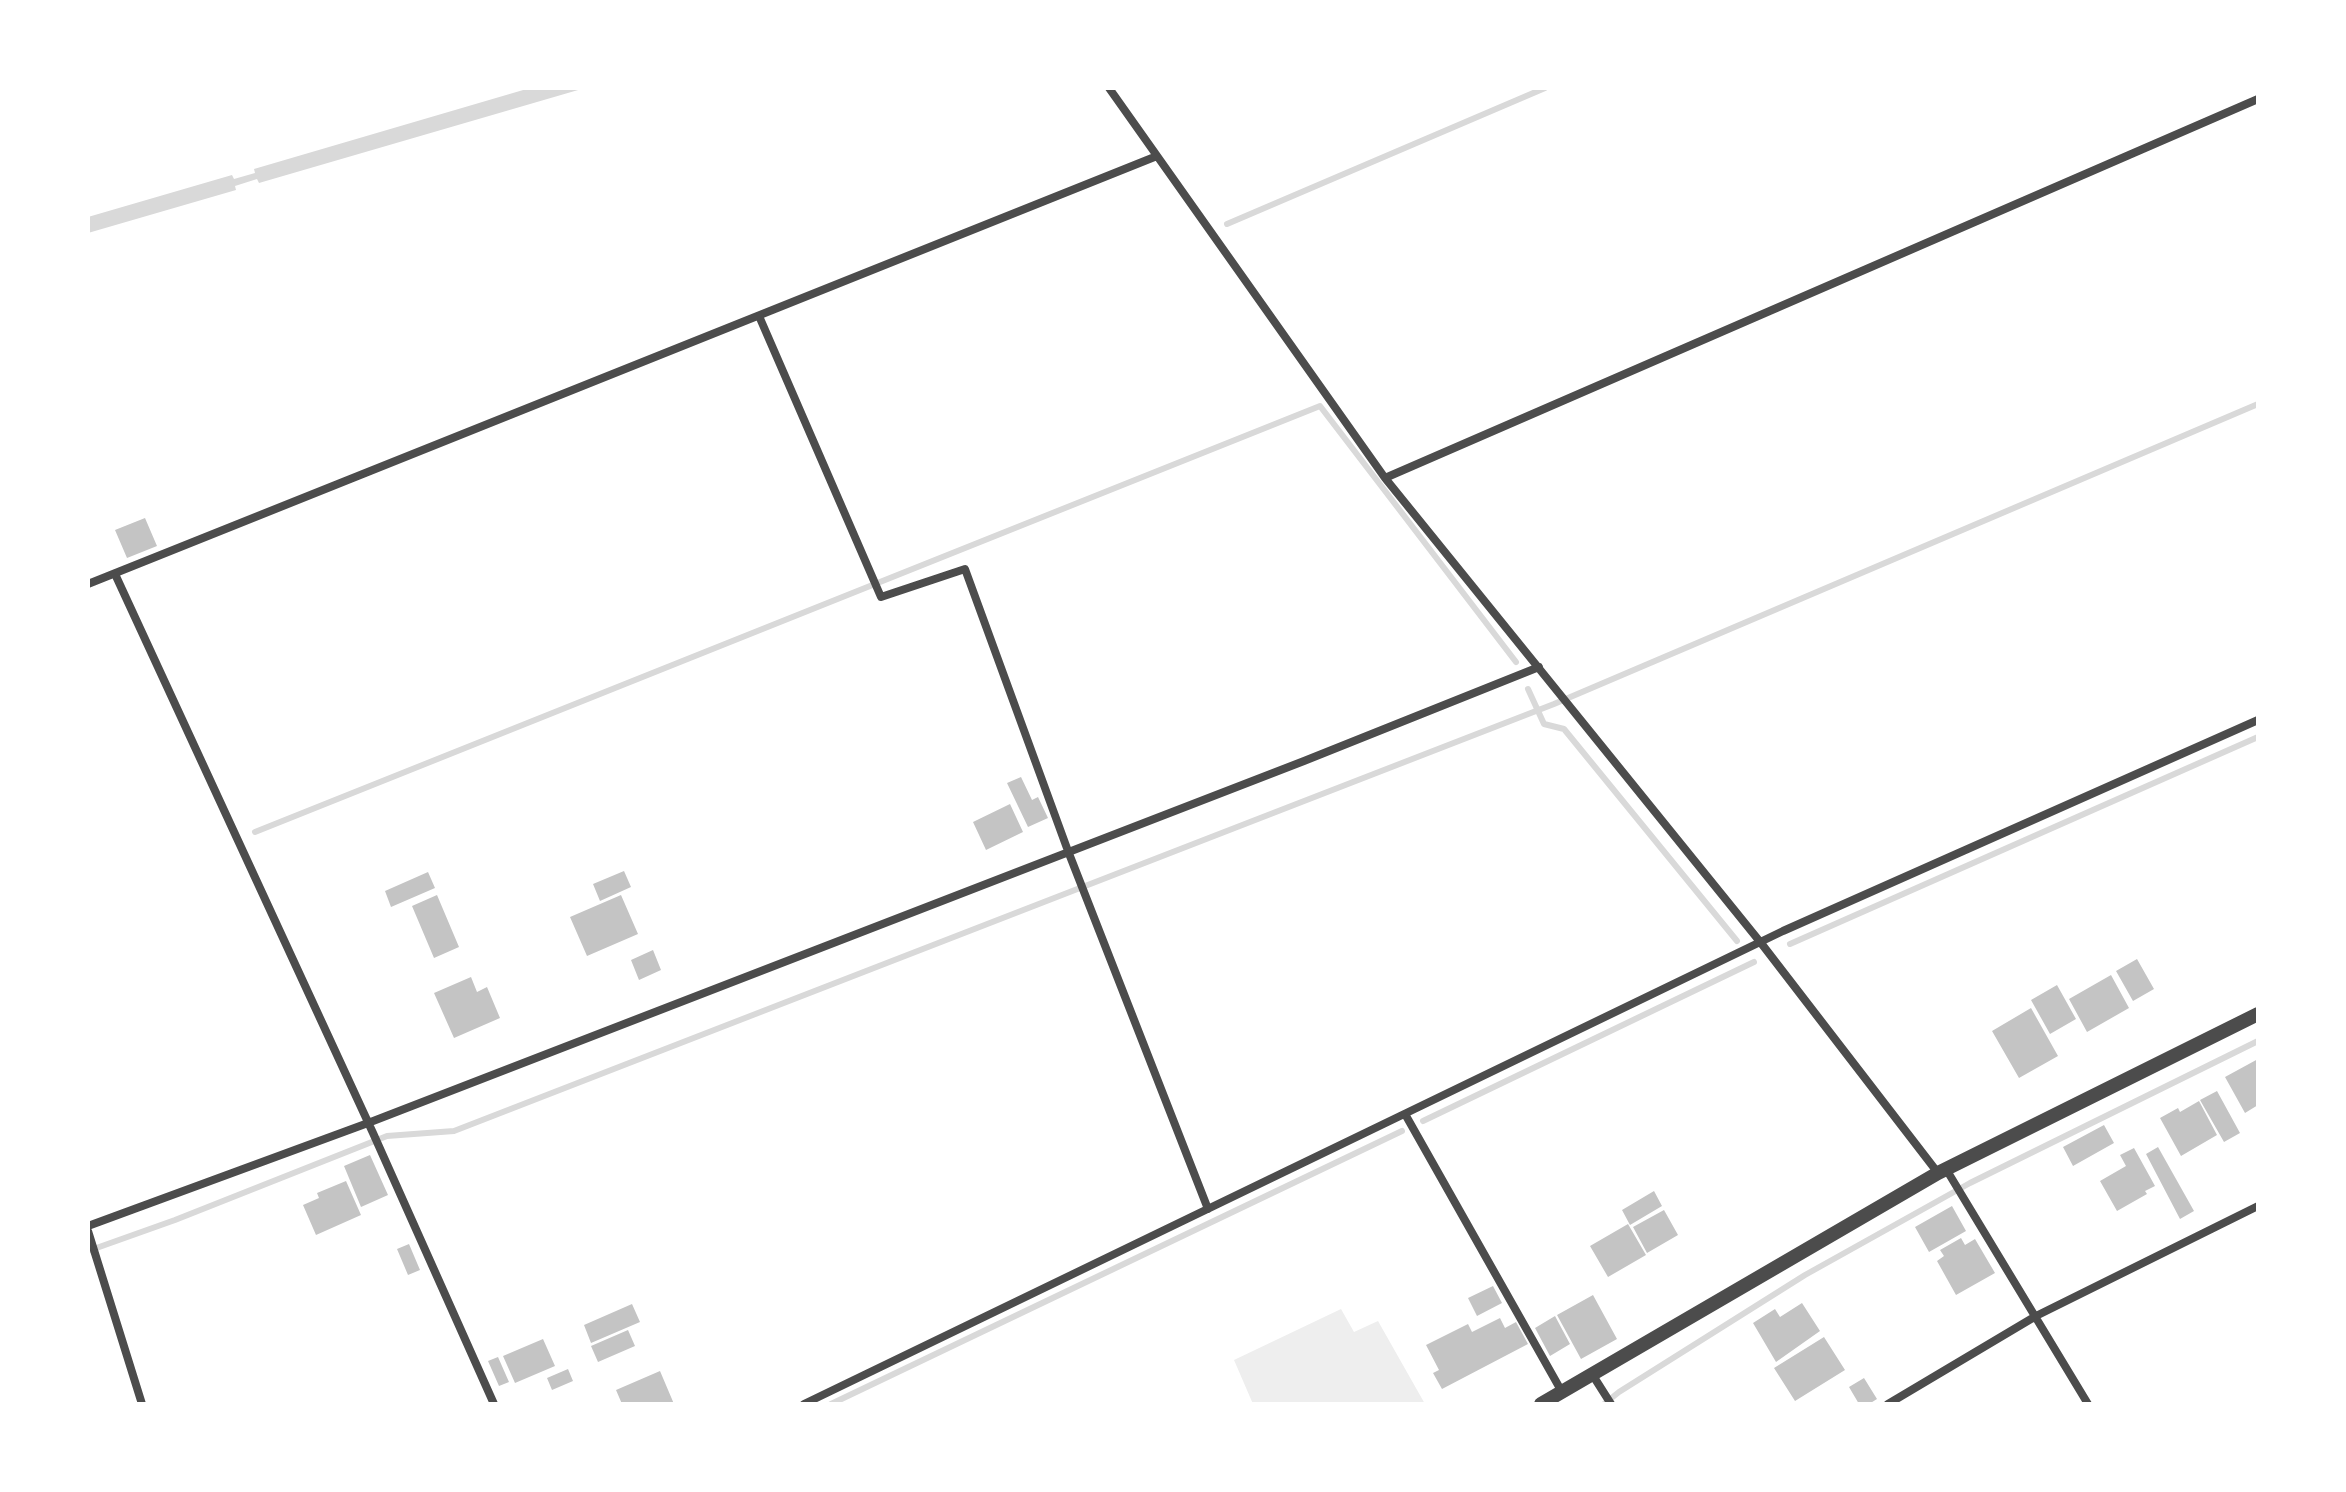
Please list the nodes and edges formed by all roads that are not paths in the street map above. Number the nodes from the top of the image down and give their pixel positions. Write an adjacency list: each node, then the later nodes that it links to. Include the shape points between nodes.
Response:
1 (1109, 88): 3 (street)
2 (2258, 99): 5 (street)
3 (1157, 156): 4 (street); 5 (street)
4 (759, 316): 6 (street); 10 (street, via 881,597 965,569)
5 (1385, 478): 8 (street)
6 (115, 574): 7 (street); 14 (street)
7 (88, 584)
8 (1539, 667): 10 (street); 11 (street)
9 (2258, 720): 11 (street)
10 (1068, 851): 14 (street); 17 (street)
11 (1761, 943): 13 (street); 15 (street)
12 (2258, 1014): 15 (street)
13 (1405, 1114): 17 (street); 21 (street)
14 (368, 1123): 18 (street); 23 (street)
15 (1946, 1175): 19 (street); 20 (street)
16 (2258, 1206): 19 (street)
17 (1208, 1209): 24 (street)
18 (89, 1232): 22 (street)
19 (2036, 1316): 27 (street); 28 (street)
20 (1592, 1374): 21 (street); 26 (street)
21 (1562, 1392): 25 (street)
22 (142, 1404)
23 (494, 1404)
24 (804, 1404)
25 (1541, 1404)
26 (1611, 1404)
27 (1888, 1404)
28 (2088, 1404)

